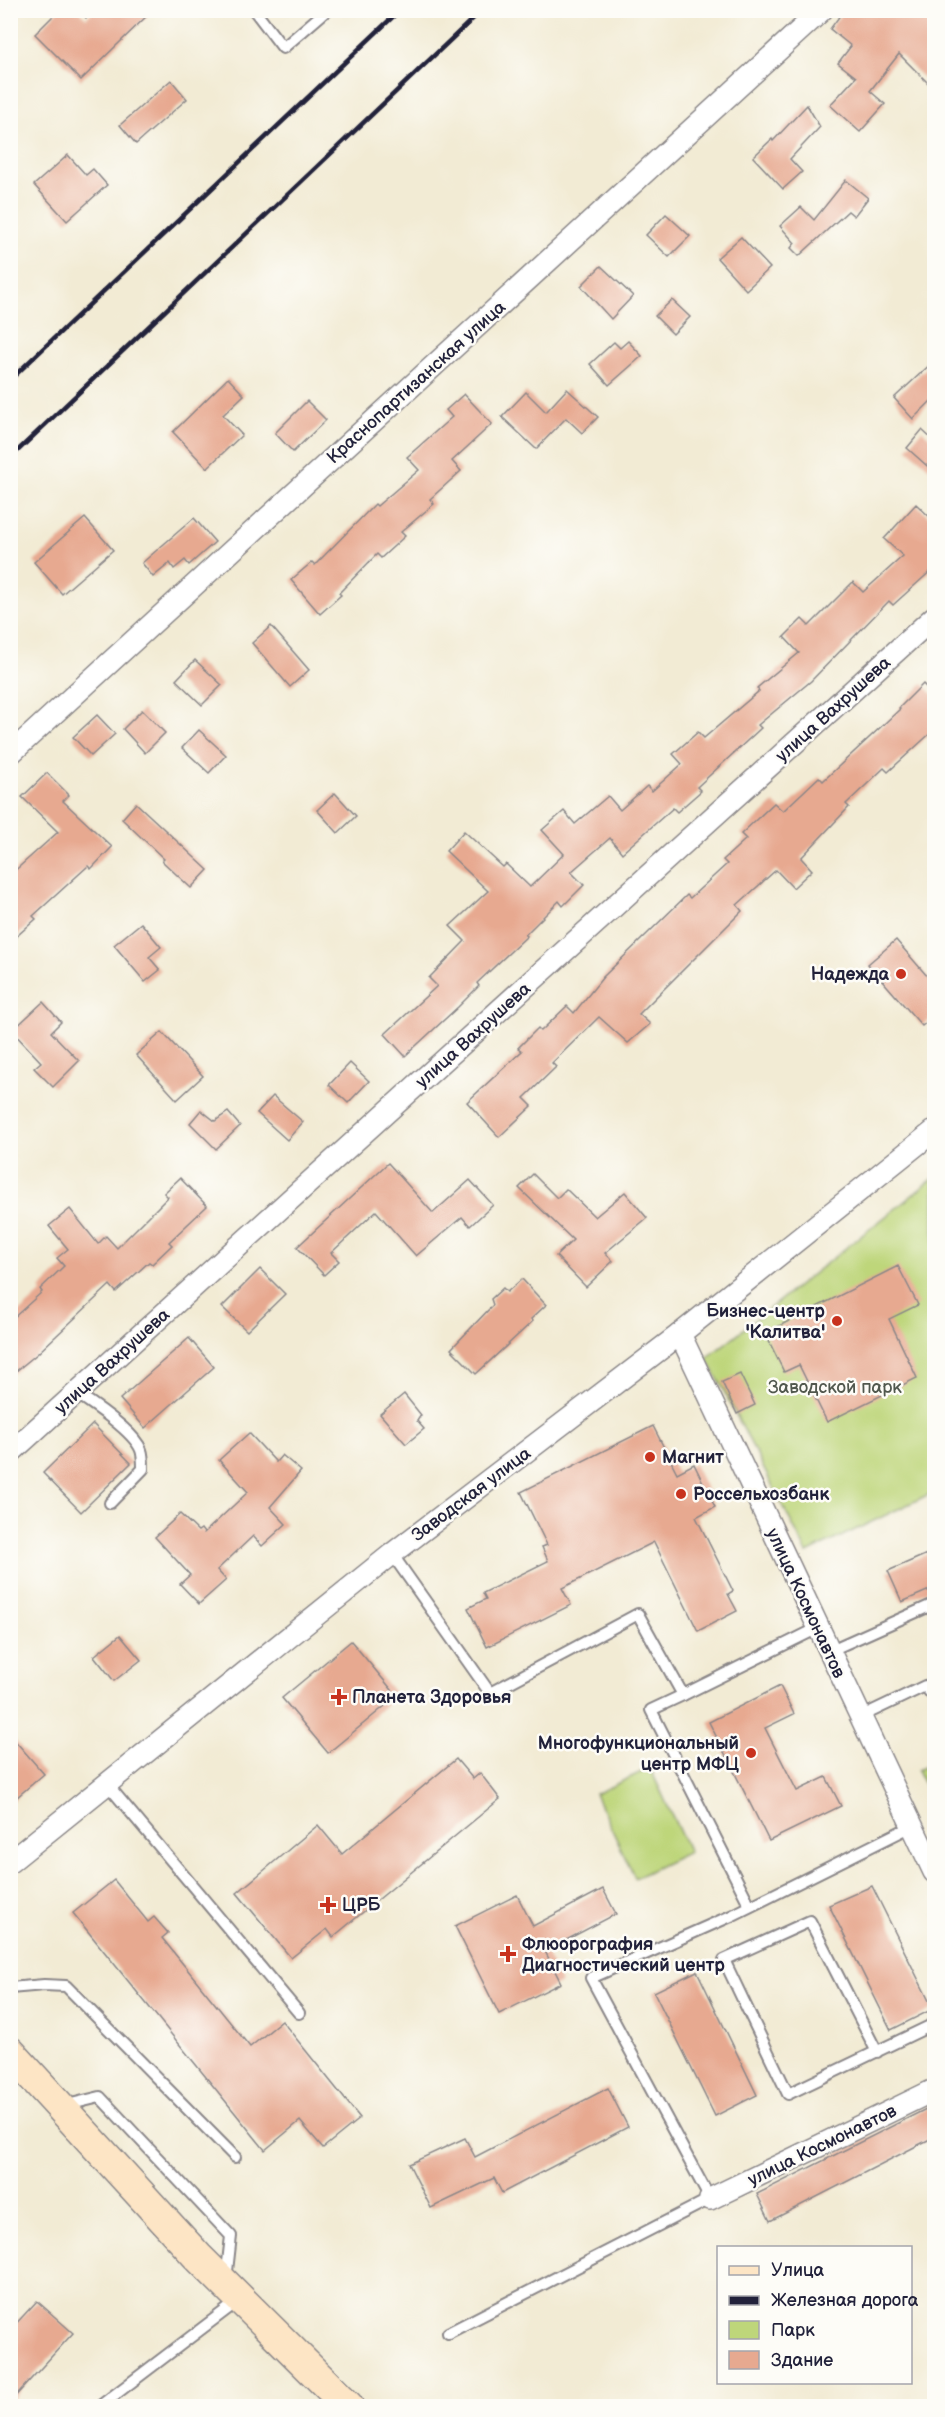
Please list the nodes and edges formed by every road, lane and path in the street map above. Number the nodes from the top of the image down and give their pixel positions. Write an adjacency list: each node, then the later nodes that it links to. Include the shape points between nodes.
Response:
1 (254, 10): 2 (lane, via 283,48)
2 (327, 10)
3 (822, 10): 5 (street, Краснопартизанская улица)
4 (934, 617): 8 (street, улица Вахрушева)
5 (10, 754)
6 (934, 1131): 7 (street, Заводская улица)
7 (680, 1334): 11 (street, Заводская улица); 13 (street, улица Космонавтов)
8 (76, 1393): 9 (street, улица Вахрушева); 10 (lane, via 100,1408 141,1450 143,1469)
9 (10, 1453)
10 (110, 1503)
11 (392, 1554): 15 (lane, via 490,1693 638,1614); 18 (street, Заводская улица)
12 (934, 1604): 14 (lane)
13 (818, 1628): 14 (street, улица Космонавтов); 15 (lane)
14 (829, 1651): 17 (street, улица Космонавтов)
15 (683, 1695): 22 (lane, via 651,1710)
16 (934, 1697): 17 (lane, via 925,1686)
17 (860, 1717): 19 (street, улица Космонавтов)
18 (108, 1785): 20 (street, Заводская улица); 24 (lane)
19 (912, 1826): 21 (street, улица Космонавтов); 22 (lane)
20 (10, 1862)
21 (934, 1872)
22 (750, 1906): 30 (lane, via 591,1978)
23 (10, 1988): 29 (lane, via 66,1986)
24 (299, 2013)
25 (934, 2024): 27 (lane)
26 (10, 2052): 31 (street)
27 (877, 2052): 27 (lane, via 788,2094 724,1960 810,1921)
28 (934, 2090): 30 (street, улица Космонавтов)
29 (235, 2157)
30 (710, 2199): 32 (lane)
31 (233, 2292): 33 (lane); 34 (street)
32 (448, 2333)
33 (100, 2406)
34 (348, 2406)

